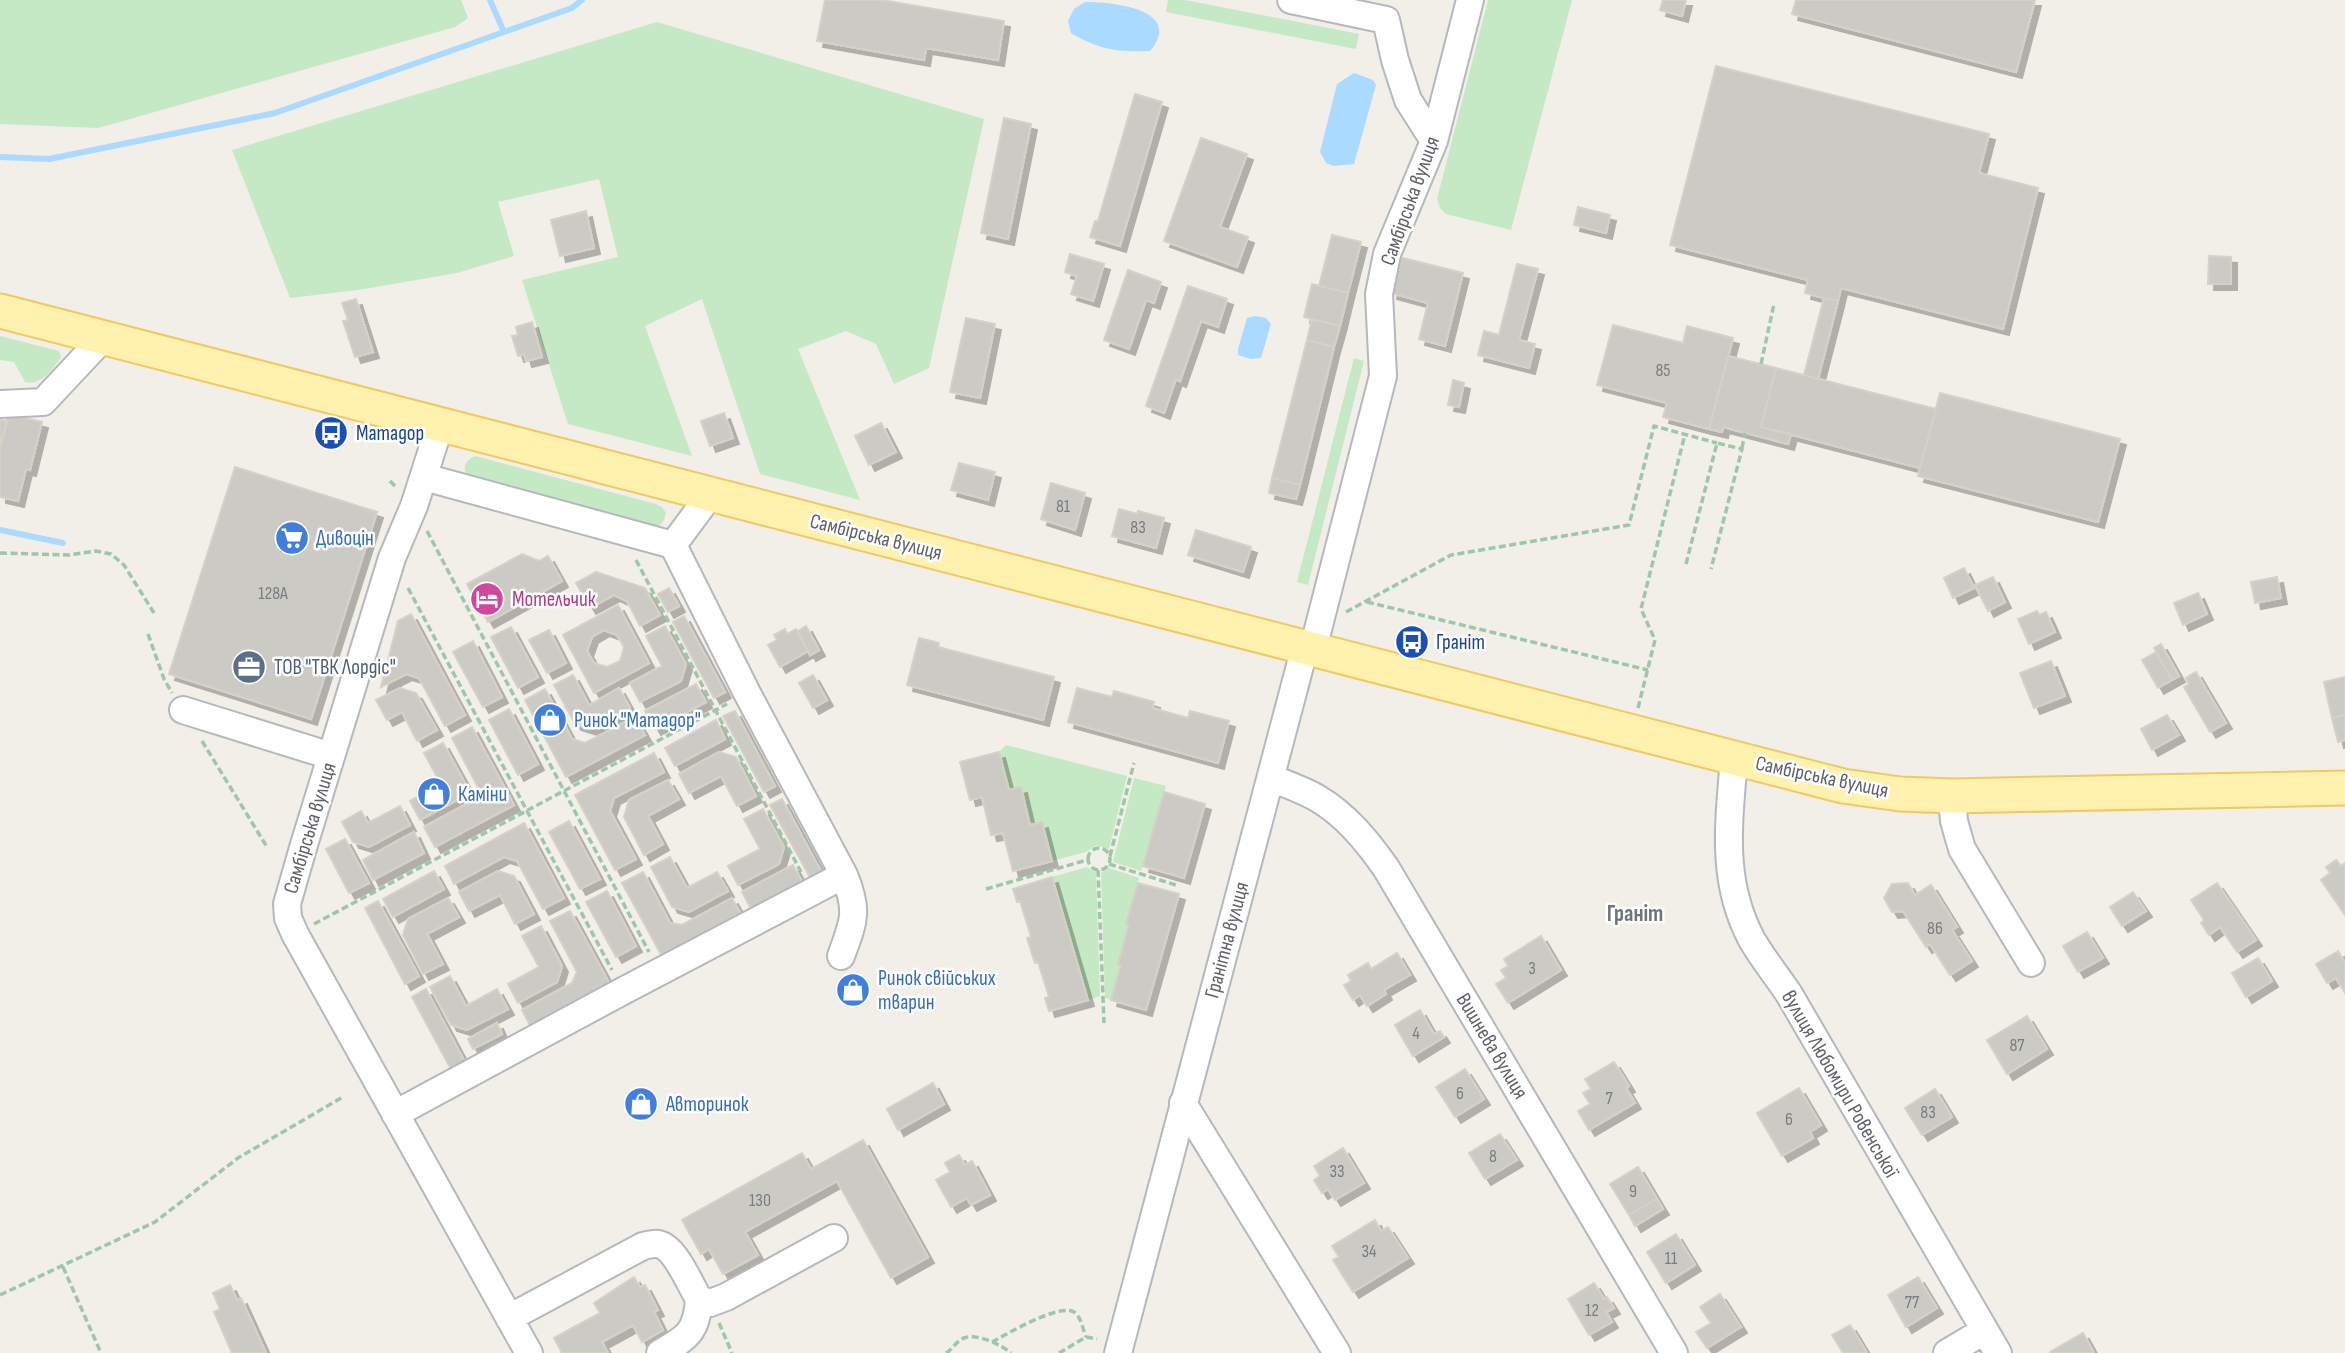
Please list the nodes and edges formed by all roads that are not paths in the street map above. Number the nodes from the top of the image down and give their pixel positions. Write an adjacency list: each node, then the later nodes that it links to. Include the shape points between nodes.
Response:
1 (1291, 0): 3 (street)
2 (1470, 0): 4 (street, Самбірська вулиця)
3 (1390, 10): 4 (street, via 1395,60 1408,100)
4 (1434, 141): 12 (street, Самбірська вулиця, via 1387,254 1379,294 1383,376)
5 (0, 311): 6 (main road, Самбірська вулиця)
6 (103, 338): 7 (street, via 43,402); 8 (main road, Самбірська вулиця)
7 (0, 404)
8 (440, 425): 9 (street, Самбірська вулиця); 10 (main road, Самбірська вулиця)
9 (424, 477): 11 (street); 14 (street, Самбірська вулиця, via 392,558)
10 (710, 495): 11 (street); 12 (main road, Самбірська вулиця)
11 (673, 545): 19 (street)
12 (1312, 641): 15 (main road, Самбірська вулиця); 16 (street, Гранітна вулиця)
13 (183, 710): 14 (street)
14 (331, 756): 23 (street, Самбірська вулиця, via 287,904 288,918)
15 (1734, 758): 18 (main road, Самбірська вулиця, via 1843,786); 27 (street, вулиця Любомири Ровенської, via 1730,874 1752,940 1789,994)
16 (1271, 778): 22 (street, Гранітна вулиця); 32 (street, Вишнева вулиця, via 1317,798 1342,815 1386,868)
17 (2345, 788): 18 (main road, Самбірська вулиця)
18 (1952, 796): 21 (street, via 1962,849)
19 (845, 876): 20 (street, via 855,909); 23 (street)
20 (841, 956)
21 (2031, 963)
22 (1183, 1103): 28 (street, Гранітна вулиця); 31 (street)
23 (395, 1114): 26 (street, Самбірська вулиця)
24 (834, 1238): 25 (street, via 726,1297)
25 (705, 1301): 26 (street, via 672,1253 653,1243); 30 (street, via 690,1334)
26 (509, 1318): 29 (street, Самбірська вулиця)
27 (1991, 1342): 33 (street)
28 (1119, 1349)
29 (529, 1353)
30 (660, 1353)
31 (1337, 1353)
32 (1674, 1353)
33 (1947, 1353)

